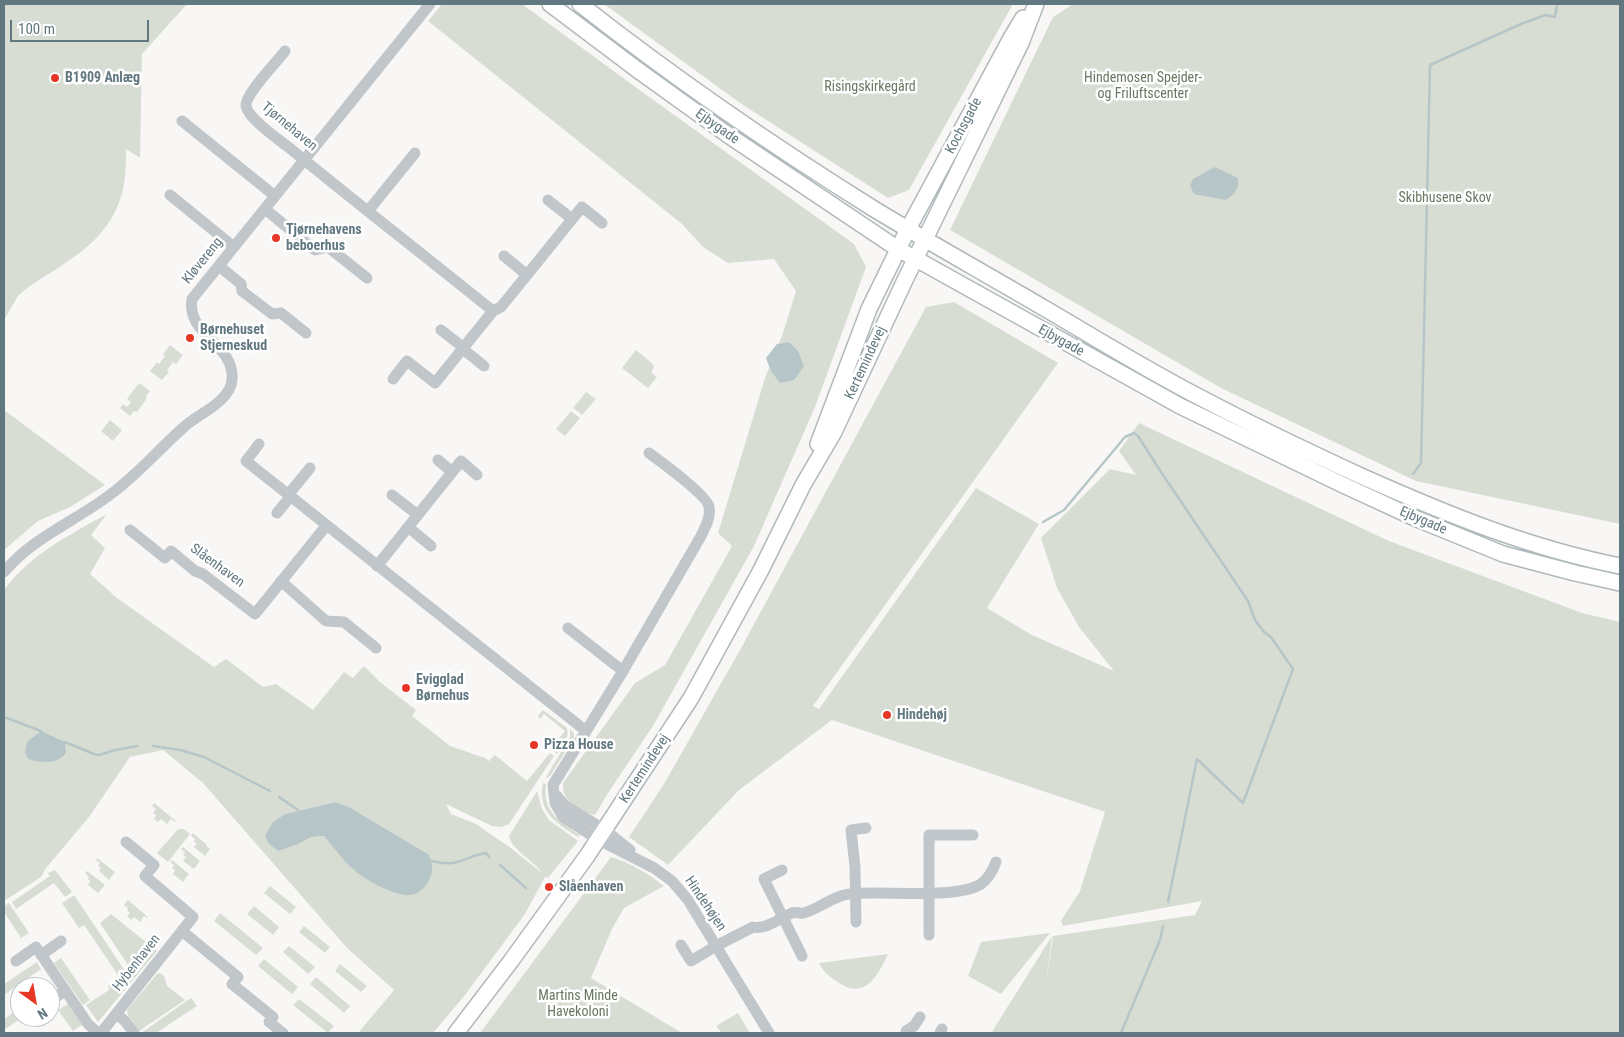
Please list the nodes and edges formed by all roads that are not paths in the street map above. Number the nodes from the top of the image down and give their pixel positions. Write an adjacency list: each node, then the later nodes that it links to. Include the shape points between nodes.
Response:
1 (430, 4): 8 (street, Kløvereng)
2 (550, 4): 19 (main road, Ejbygade, via 728,135)
3 (580, 4): 16 (main road, Ejbygade, via 785,152)
4 (1034, 4): 16 (main road, Kochsgade, via 1010,38); 17 (main road, Kochsgade, via 1020,43)
5 (285, 51): 8 (street, Tjørnehaven, via 246,103 255,120)
6 (182, 121): 10 (street)
7 (415, 152): 13 (street)
8 (304, 160): 10 (street, Kløvereng); 13 (street, Tjørnehaven)
9 (170, 195): 18 (street)
10 (276, 196): 12 (street, Kløvereng)
11 (548, 200): 14 (street)
12 (265, 209): 18 (street, Kløvereng); 24 (street, via 315,250 328,247)
13 (368, 211): 25 (street, Tjørnehaven)
14 (572, 219): 15 (street, via 582,207); 23 (street)
15 (602, 223)
16 (908, 229): 17 (main road, Ejbygade); 19 (main road, Kochsgade)
17 (925, 238): 21 (main road, Kertemindevej); 47 (main road, Ejbygade, via 1203,399 1299,447 1486,529)
18 (234, 247): 22 (street, Kløvereng)
19 (898, 249): 21 (main road, Ejbygade); 37 (main road, Kertemindevej, via 869,309)
20 (504, 256): 23 (street)
21 (915, 259): 37 (main road, Kertemindevej, via 834,432); 50 (main road, Ejbygade, via 1180,406 1417,519 1504,554)
22 (219, 266): 27 (street, via 241,284 242,291 272,314 281,313); 48 (street, Kløvereng, via 192,299 191,306 197,325 228,361 232,376 228,390 218,404 184,427 131,479 89,511 28,547)
23 (527, 275): 25 (street, via 502,307)
24 (367, 278)
25 (493, 311): 28 (street)
26 (441, 330): 28 (street)
27 (306, 333)
28 (463, 348): 29 (street); 30 (street, via 435,383 407,361)
29 (484, 366)
30 (393, 379)
31 (259, 444): 39 (street, via 246,461)
32 (649, 453): 53 (street, via 701,495 709,504 710,516)
33 (438, 460): 35 (street)
34 (310, 468): 39 (street)
35 (452, 472): 36 (street, via 461,461); 41 (street)
36 (478, 475)
37 (803, 485): 56 (main road, Kertemindevej, via 691,698)
38 (392, 494): 41 (street)
39 (289, 496): 40 (street); 42 (street)
40 (276, 513)
41 (418, 515): 43 (street)
42 (326, 526): 46 (street); 49 (street, Slåenhaven)
43 (408, 528): 45 (street); 46 (street)
44 (130, 530): 49 (street, Slåenhaven, via 165,558 171,551 255,614)
45 (431, 546)
46 (377, 566): 54 (street)
47 (1620, 566)
48 (4, 572)
49 (281, 581): 52 (street, via 326,621 344,622)
50 (1620, 583)
51 (568, 628): 53 (street)
52 (376, 648)
53 (623, 672): 54 (street)
54 (586, 731): 56 (street, via 553,785 555,804 563,817)
55 (866, 828): 61 (street, via 852,830)
56 (602, 835): 69 (street, Hindehøjen, via 672,881); 80 (main road, Kertemindevej)
57 (972, 835): 62 (street, via 929,835)
58 (126, 842): 65 (street, Hybenhaven, via 154,866 145,876 193,918)
59 (996, 862): 62 (street, Hindehøjen, via 985,881 973,888)
60 (782, 870): 63 (street, via 764,879)
61 (856, 893): 62 (street, Hindehøjen); 63 (street, Hindehøjen, via 844,894 803,913 795,912); 64 (street)
62 (929, 893): 66 (street)
63 (783, 918): 69 (street, Hindehøjen, via 760,929 753,927); 71 (street)
64 (856, 922)
65 (182, 931): 75 (street, Hybenhaven); 79 (street, Hybenhaven, via 238,977 232,984 274,1017 269,1022)
66 (929, 935)
67 (61, 941): 70 (street)
68 (681, 945): 69 (street, Hindehøjen, via 691,961)
69 (716, 946): 81 (street, Hindehøjen)
70 (41, 955): 72 (street, via 36,947); 73 (street, Hybenhaven)
71 (802, 956)
72 (16, 961)
73 (65, 990): 74 (street); 77 (street, Hybenhaven, via 88,1024)
74 (60, 994)
75 (116, 1014): 77 (street, Hybenhaven); 78 (street)
76 (920, 1017): 82 (street)
77 (99, 1033)
78 (134, 1033)
79 (283, 1033)
80 (456, 1033)
81 (769, 1033)
82 (906, 1033)

